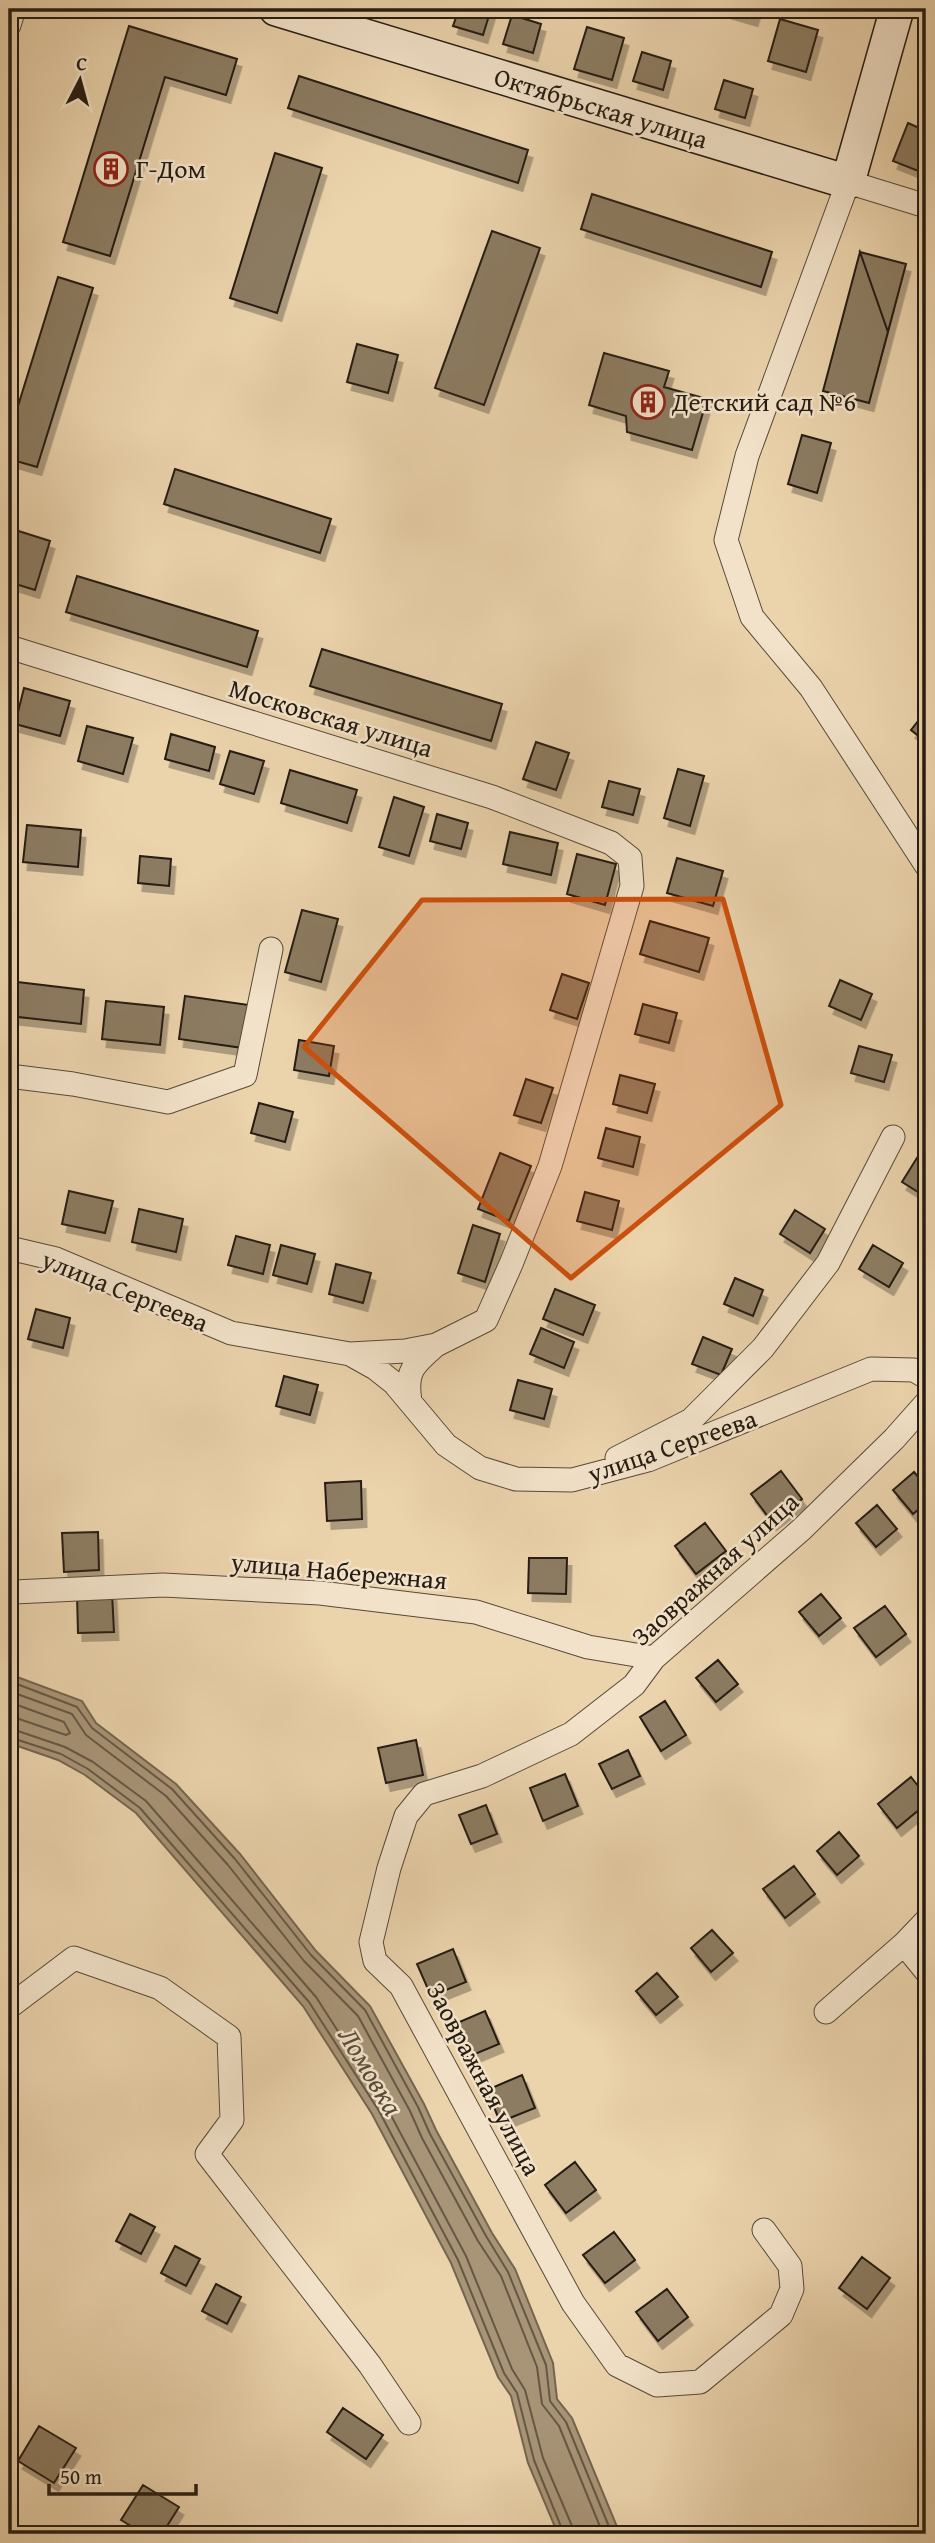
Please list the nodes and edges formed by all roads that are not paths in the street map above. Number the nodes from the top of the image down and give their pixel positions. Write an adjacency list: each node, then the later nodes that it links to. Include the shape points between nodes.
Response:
1 (14, 9): 4 (street)
2 (276, 9): 5 (main road, Октябрьская улица)
3 (897, 9): 5 (main road)
4 (9, 24)
5 (848, 182): 6 (street, Октябрьская улица); 8 (street, via 747,456 726,540 752,617 811,688)
6 (926, 206)
7 (9, 647): 13 (street, Московская улица, via 492,797 611,844 630,858 632,886 550,1167 526,1228 486,1320)
8 (926, 865)
9 (271, 949): 10 (street, via 246,1075 168,1102)
10 (9, 1076)
11 (893, 1137): 18 (street, via 828,1263 763,1348 691,1420)
12 (9, 1248): 14 (street, улица Сергеева, via 56,1259 231,1333)
13 (436, 1345): 14 (street); 16 (street, via 410,1372)
14 (350, 1354): 16 (street, улица Сергеева, via 375,1368)
15 (926, 1377): 18 (street, улица Сергеева, via 914,1370 871,1369 648,1460)
16 (410, 1401): 18 (street, улица Сергеева, via 446,1445 480,1468 516,1479)
17 (926, 1403): 20 (street, Заовражная улица, via 802,1529)
18 (572, 1480)
19 (14, 1592): 20 (street, улица Набережная, via 163,1584 320,1593 476,1612 588,1647)
20 (654, 1658): 26 (street, Заовражная улица, via 635,1685 571,1734 482,1776 424,1794 406,1816 388,1868 371,1942 374,1961 401,1986 573,2303 617,2365 657,2385 700,2382 781,2315 792,2289 790,2266)
21 (926, 1922): 22 (street)
22 (904, 1944): 23 (street); 25 (street)
23 (926, 1971)
24 (9, 2007): 27 (street, via 74,1958 160,1988 229,2037 232,2120 208,2154)
25 (826, 2011)
26 (764, 2230)
27 (409, 2423)

